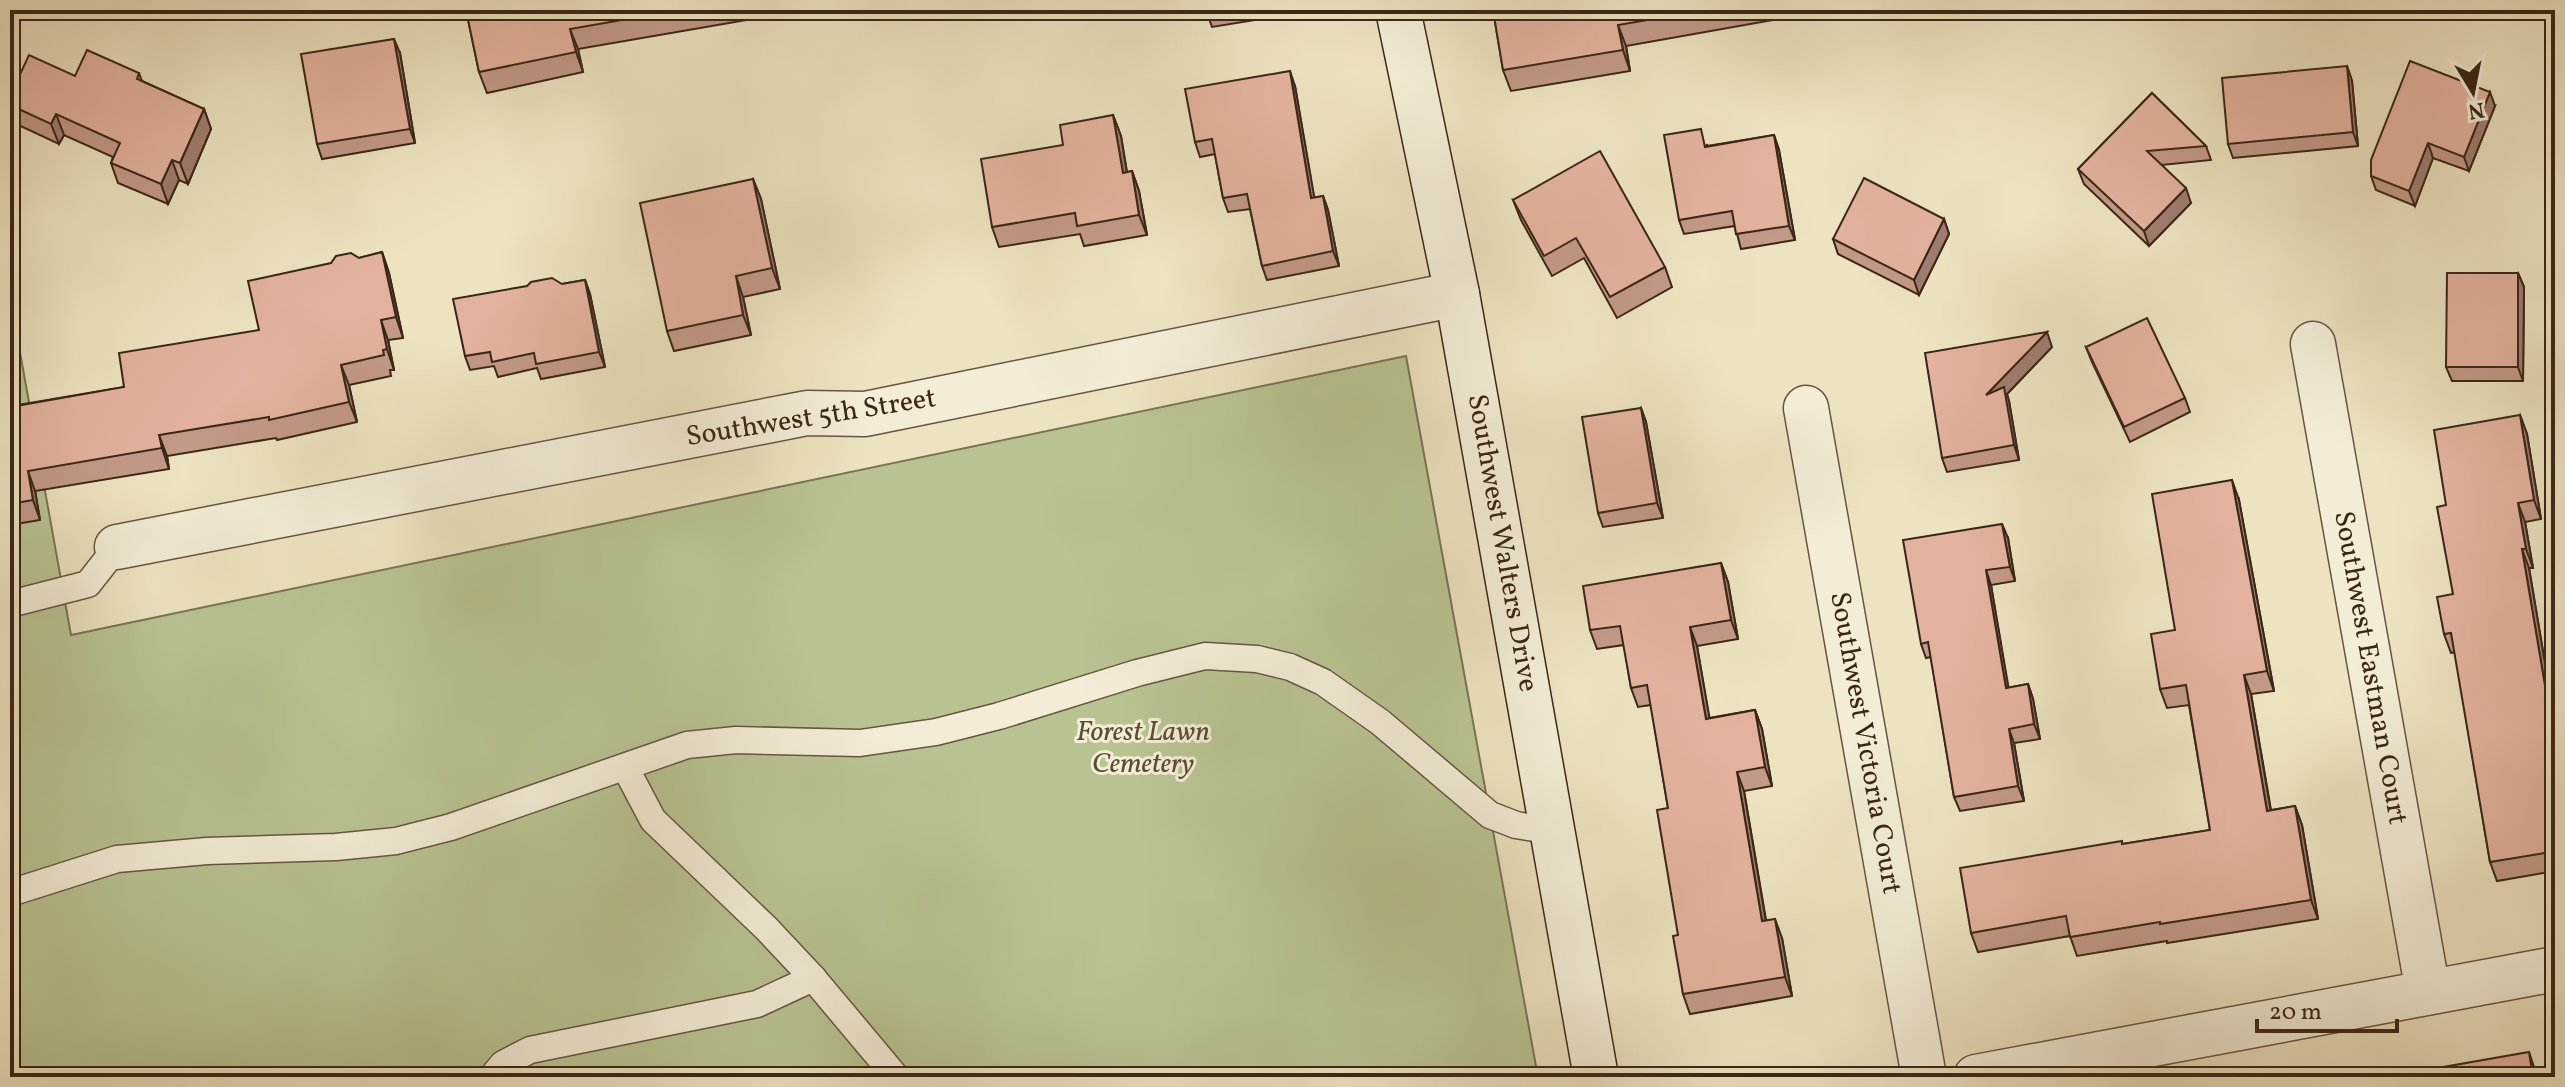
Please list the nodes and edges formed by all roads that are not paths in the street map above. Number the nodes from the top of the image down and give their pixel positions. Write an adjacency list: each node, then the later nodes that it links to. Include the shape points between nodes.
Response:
1 (1398, 10): 2 (street, Southwest Walters Drive)
2 (1457, 294): 5 (street, Southwest 5th Street, via 865,414 807,413); 8 (street, Southwest Walters Drive)
3 (2313, 344): 12 (street, Southwest Eastman Court)
4 (1806, 408): 16 (street, Southwest Victoria Court)
5 (117, 547): 6 (lane, via 88,584)
6 (10, 604)
7 (625, 767): 8 (lane, via 687,745 736,740 860,743 936,732 1205,656 1257,659 1323,682 1380,722 1490,815); 9 (lane, via 396,841 117,859); 11 (lane, via 653,820)
8 (1553, 831): 15 (street, Southwest Walters Drive)
9 (10, 893)
10 (2555, 969): 12 (street)
11 (813, 978): 13 (lane, via 757,1004 530,1050 503,1064); 14 (lane)
12 (2428, 992): 17 (street)
13 (492, 1077)
14 (896, 1077)
15 (1596, 1077)
16 (1924, 1077)
17 (1976, 1077)

